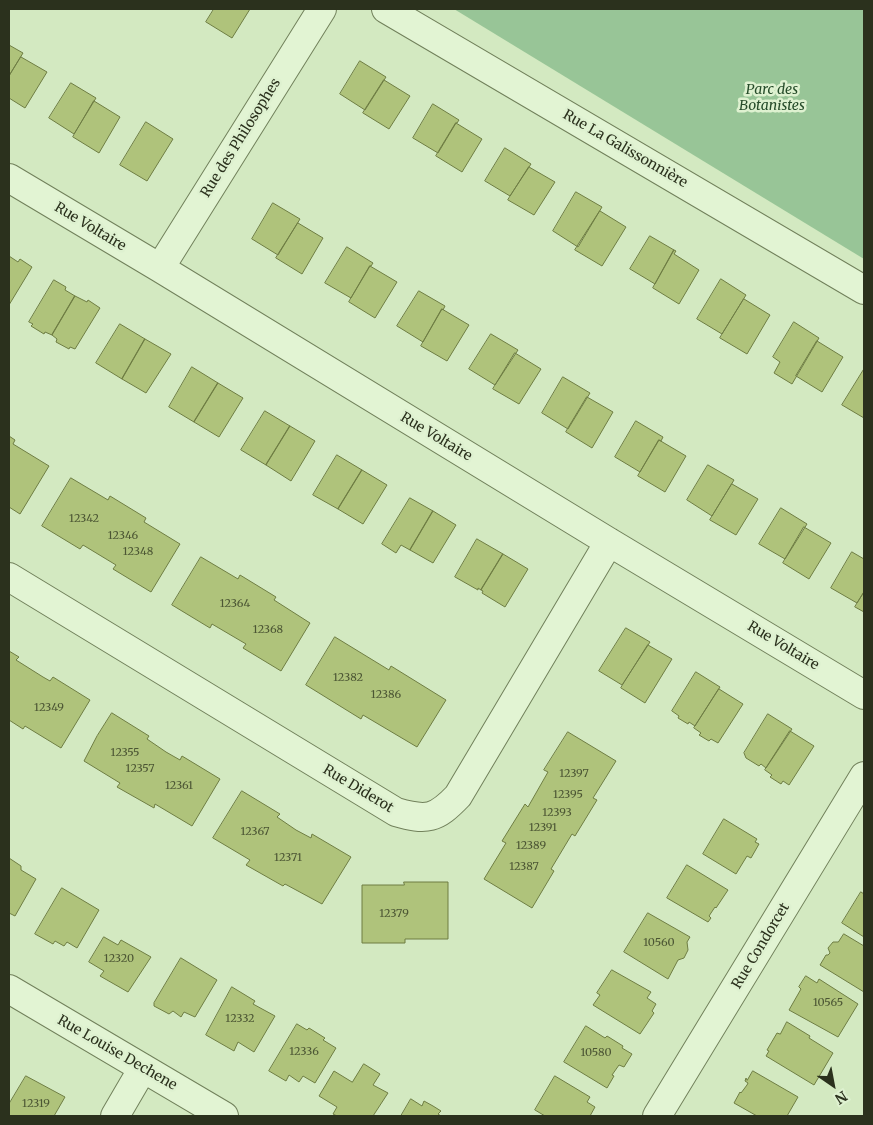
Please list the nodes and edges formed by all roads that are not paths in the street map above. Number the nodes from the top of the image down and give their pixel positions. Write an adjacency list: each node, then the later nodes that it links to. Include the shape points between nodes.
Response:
1 (322, 9): 4 (street, Rue des Philosophes)
2 (386, 9): 5 (street, Rue La Galissonnière)
3 (9, 178): 4 (street, Rue Voltaire)
4 (160, 268): 6 (street, Rue Voltaire)
5 (864, 290)
6 (609, 542): 7 (street, Rue Diderot, via 458,796 433,816 414,817 396,812); 8 (street, Rue Voltaire)
7 (9, 576)
8 (864, 695)
9 (864, 776): 14 (street, Rue Condorcet)
10 (9, 989): 11 (street, Rue Louise Dechene)
11 (143, 1068): 12 (street); 13 (street, Rue Louise Dechene)
12 (115, 1116)
13 (224, 1116)
14 (657, 1116)

